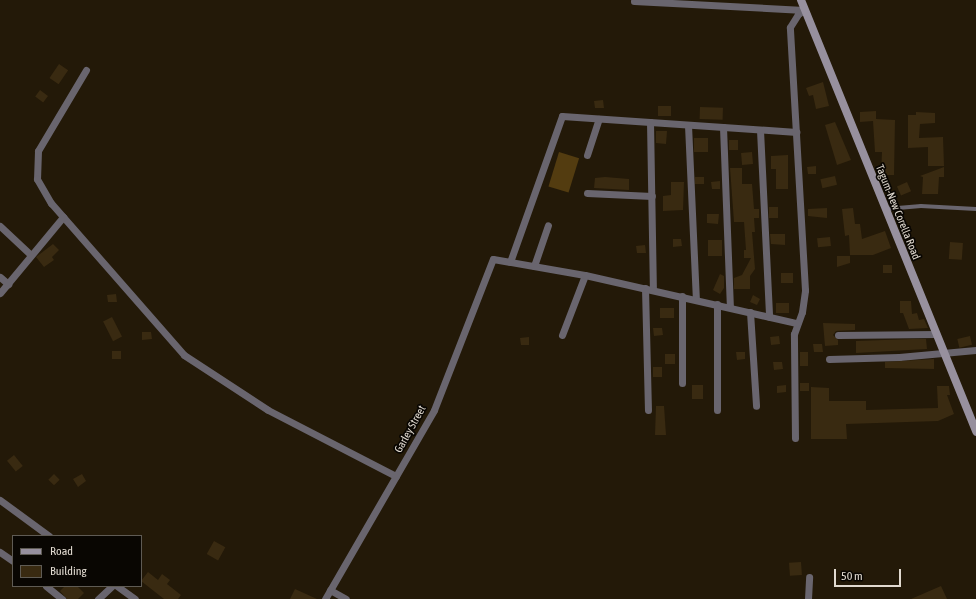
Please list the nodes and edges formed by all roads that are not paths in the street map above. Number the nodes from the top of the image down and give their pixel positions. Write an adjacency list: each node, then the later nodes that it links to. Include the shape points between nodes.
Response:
1 (801, 0): 3 (main road, Tagum-New Corella Road)
2 (634, 1): 3 (street)
3 (804, 10): 10 (street, via 798,14 790,27); 14 (main road, Tagum-New Corella Road)
4 (86, 70): 16 (street, via 45,137 37,158 37,179)
5 (599, 119): 6 (street); 11 (street); 20 (street, via 562,116)
6 (650, 122): 7 (street); 13 (street)
7 (688, 125): 8 (street); 29 (street)
8 (723, 127): 9 (street); 31 (street)
9 (760, 130): 10 (street); 33 (street)
10 (796, 132): 34 (street, via 805,290 802,312)
11 (587, 156)
12 (587, 192): 13 (street)
13 (652, 196): 26 (street)
14 (885, 209): 15 (lane, via 921,206); 35 (main road, Tagum-New Corella Road)
15 (976, 209)
16 (62, 217): 19 (street); 47 (street, via 184,355 268,410)
17 (548, 225): 21 (street)
18 (0, 226): 19 (street)
19 (31, 255): 24 (street)
20 (510, 262): 21 (street); 47 (street, Garley Street, via 493,259 447,381)
21 (534, 266): 22 (street)
22 (585, 276): 25 (street); 36 (street)
23 (0, 277): 24 (street)
24 (8, 284): 27 (street)
25 (645, 288): 26 (street); 43 (street)
26 (654, 290): 28 (street)
27 (0, 293)
28 (682, 296): 29 (street); 41 (street)
29 (696, 299): 30 (street)
30 (717, 304): 31 (street); 44 (street)
31 (730, 307): 32 (street)
32 (750, 312): 33 (street); 42 (street)
33 (769, 316): 34 (street)
34 (797, 323): 46 (street, via 794,340)
35 (936, 334): 37 (street); 39 (main road, Tagum-New Corella Road)
36 (562, 335)
37 (838, 335)
38 (976, 350): 39 (street)
39 (944, 353): 40 (street); 45 (main road, Tagum-New Corella Road)
40 (829, 359)
41 (682, 383)
42 (756, 406)
43 (648, 410)
44 (717, 410)
45 (976, 432)
46 (795, 438)
47 (396, 476): 56 (street, Garley Street)
48 (0, 500): 49 (street)
49 (48, 535)
50 (0, 552): 51 (street)
51 (12, 560)
52 (809, 576): 62 (street)
53 (47, 587): 57 (street)
54 (111, 587): 58 (street)
55 (118, 587): 59 (street)
56 (330, 590): 60 (street, Garley Street); 61 (street)
57 (62, 599)
58 (98, 599)
59 (135, 599)
60 (324, 599)
61 (346, 599)
62 (808, 599)

